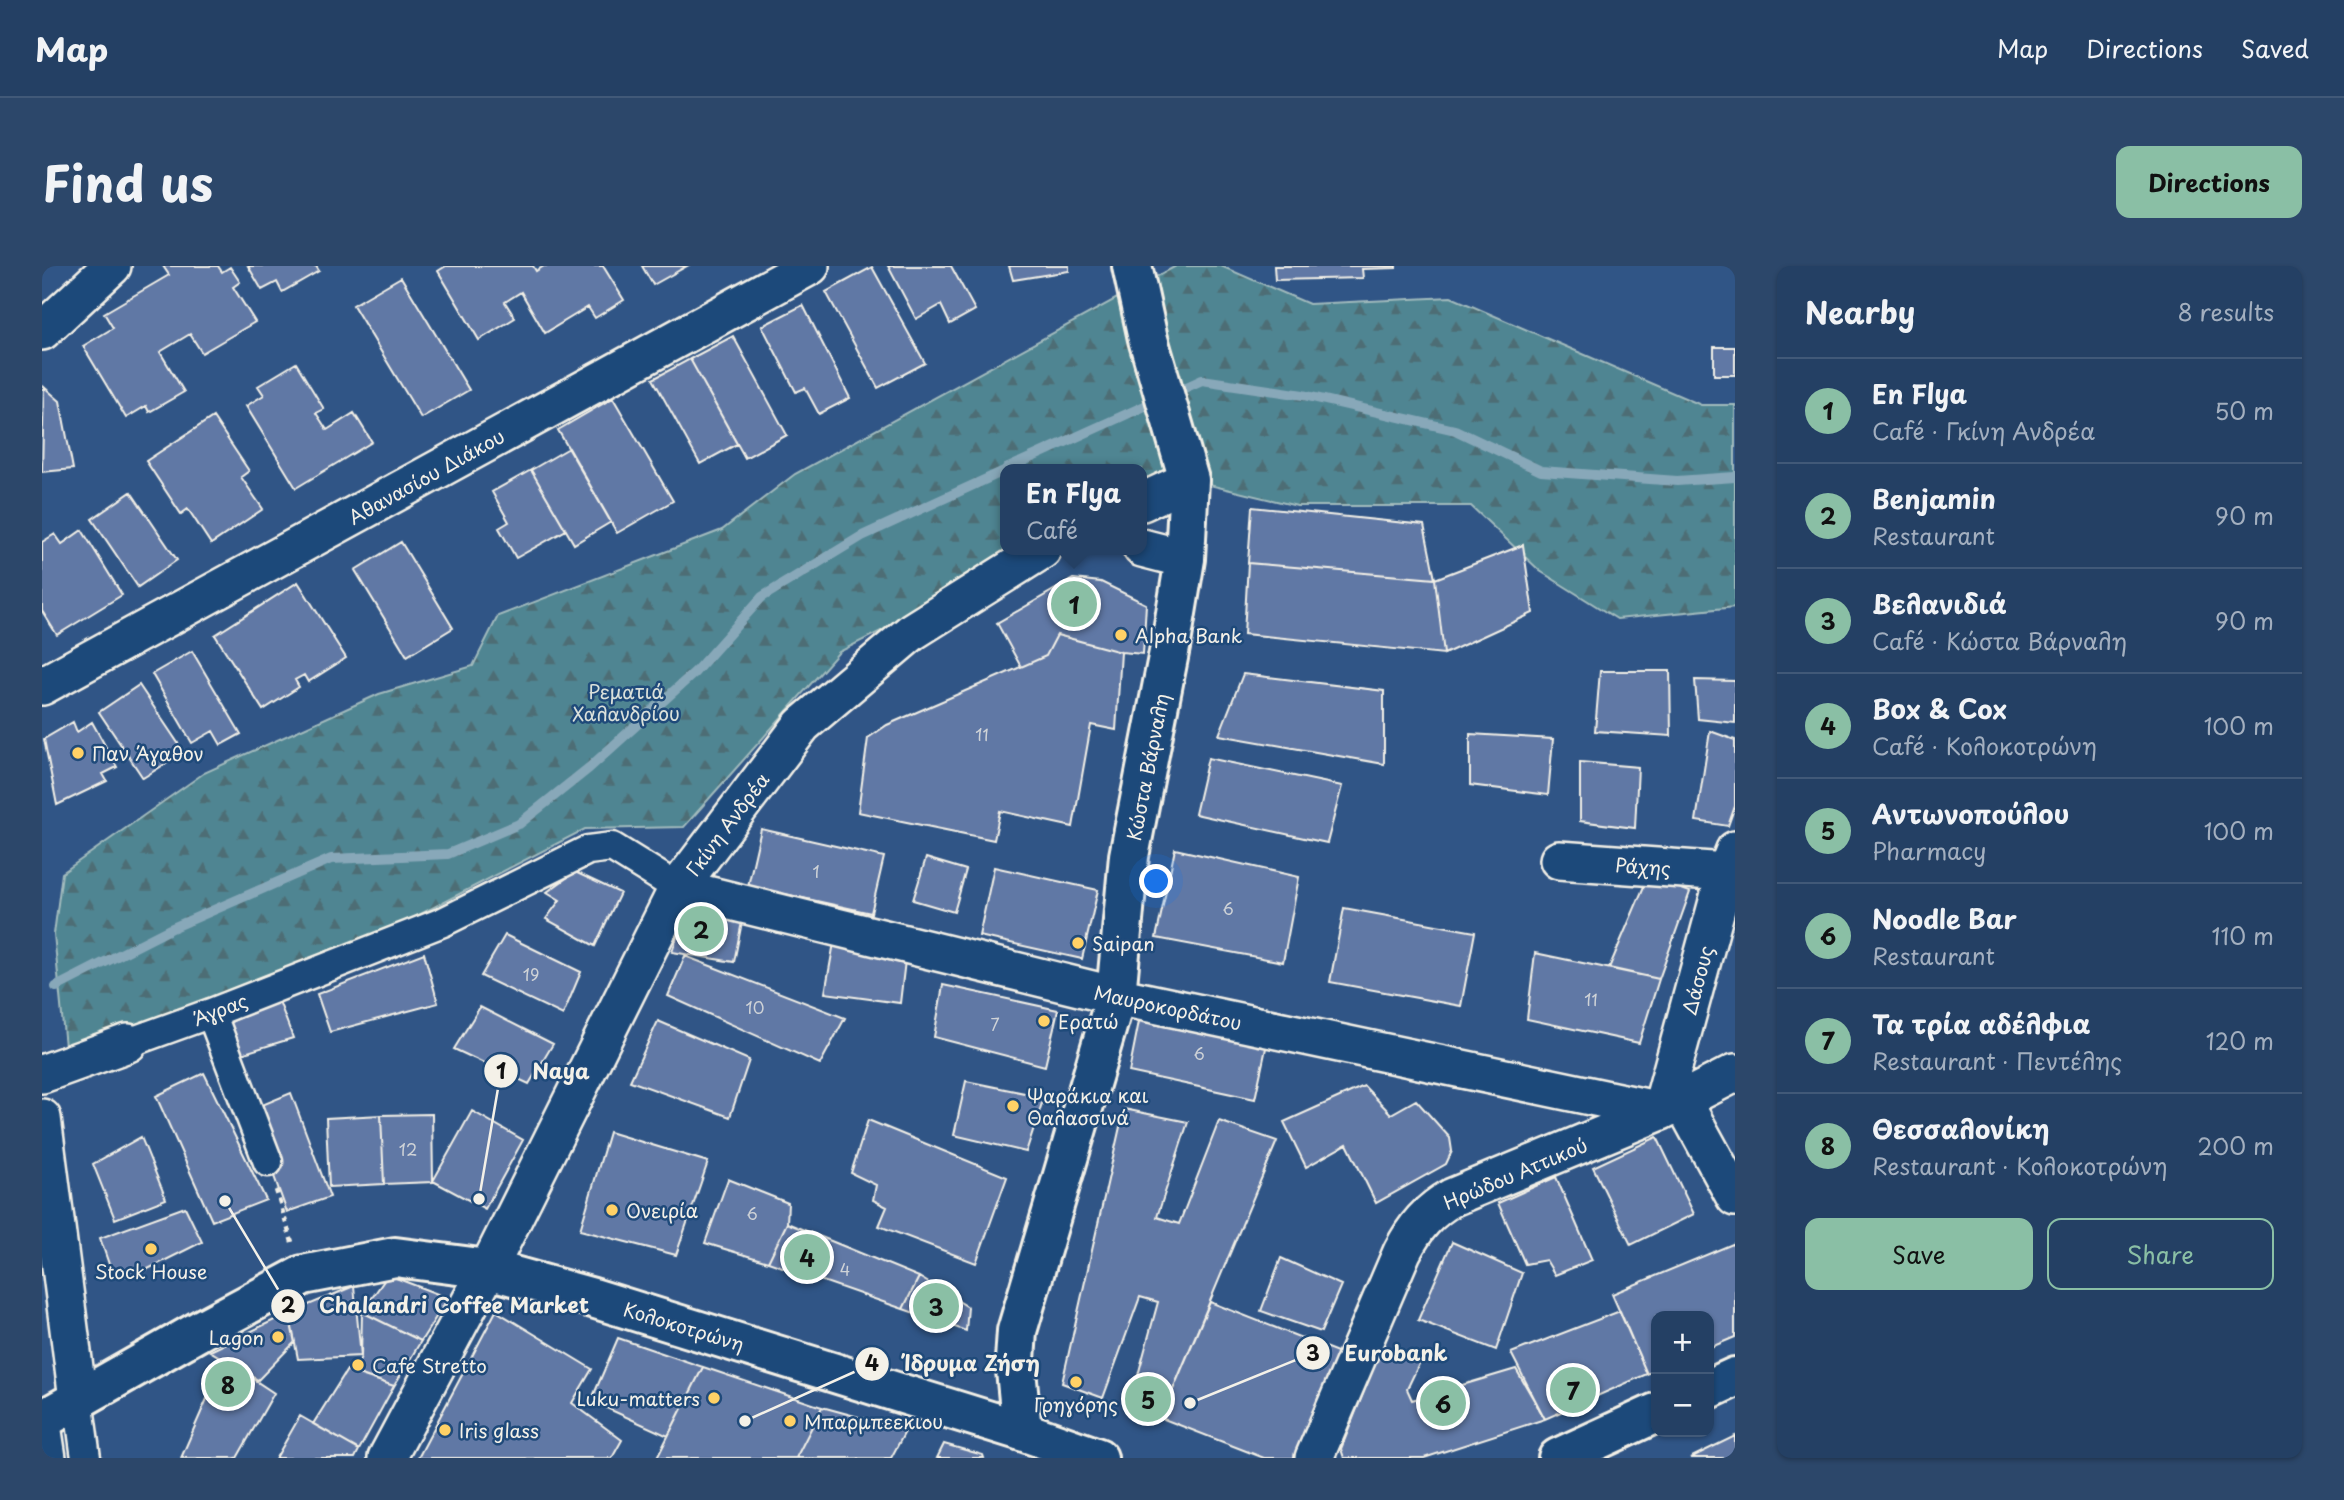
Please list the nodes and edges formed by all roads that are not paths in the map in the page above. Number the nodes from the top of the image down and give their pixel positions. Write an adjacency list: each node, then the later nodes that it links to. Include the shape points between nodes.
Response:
1 (112, 266): 4 (street)
2 (810, 266): 10 (street, Αθανασίου Διάκου)
3 (1132, 266): 5 (main road, Κώστα Βάρναλη)
4 (42, 331)
5 (1189, 480): 6 (street); 9 (main road, Κώστα Βάρναλη)
6 (1147, 500)
7 (1147, 549): 9 (street)
8 (1034, 555): 13 (street, Γκίνη Ανδρέα, via 913,631 802,725)
9 (1185, 559): 14 (main road, Κώστα Βάρναλη, via 1129,856)
10 (42, 686)
11 (1559, 860): 12 (street, Ράχης)
12 (1731, 861): 19 (street, Δάσους)
13 (678, 888): 14 (street, Μαυροκορδάτου); 15 (street, Άγρας, via 611,847 588,850 443,922); 23 (street, Γκίνη Ανδρέα)
14 (1116, 996): 19 (street, Μαυροκορδάτου); 29 (main road, Κώστα Βάρναλη, via 1017,1331)
15 (211, 1013): 16 (street, Άγρας); 21 (street)
16 (128, 1043): 18 (street, Άγρας)
17 (1735, 1073): 19 (street, Ηρώδου Αττικού)
18 (42, 1074)
19 (1671, 1106): 22 (street); 34 (street, Ηρώδου Αττικού, via 1453,1197 1422,1219 1402,1252)
20 (42, 1118): 26 (street)
21 (268, 1163)
22 (1735, 1197)
23 (488, 1269): 26 (main road, Κολοκοτρώνη, via 395,1257 303,1275); 29 (main road, Κολοκοτρώνη, via 593,1298); 32 (street, Γκίνη Ανδρέα)
24 (1735, 1377): 25 (main road)
25 (1714, 1387)
26 (78, 1399): 28 (main road, Κολοκοτρώνη); 31 (street)
27 (1651, 1415): 35 (main road)
28 (42, 1422): 30 (street)
29 (1022, 1444): 33 (main road, Κολοκοτρώνη)
30 (47, 1458)
31 (86, 1458)
32 (387, 1458)
33 (1098, 1458)
34 (1314, 1458)
35 (1559, 1458)

